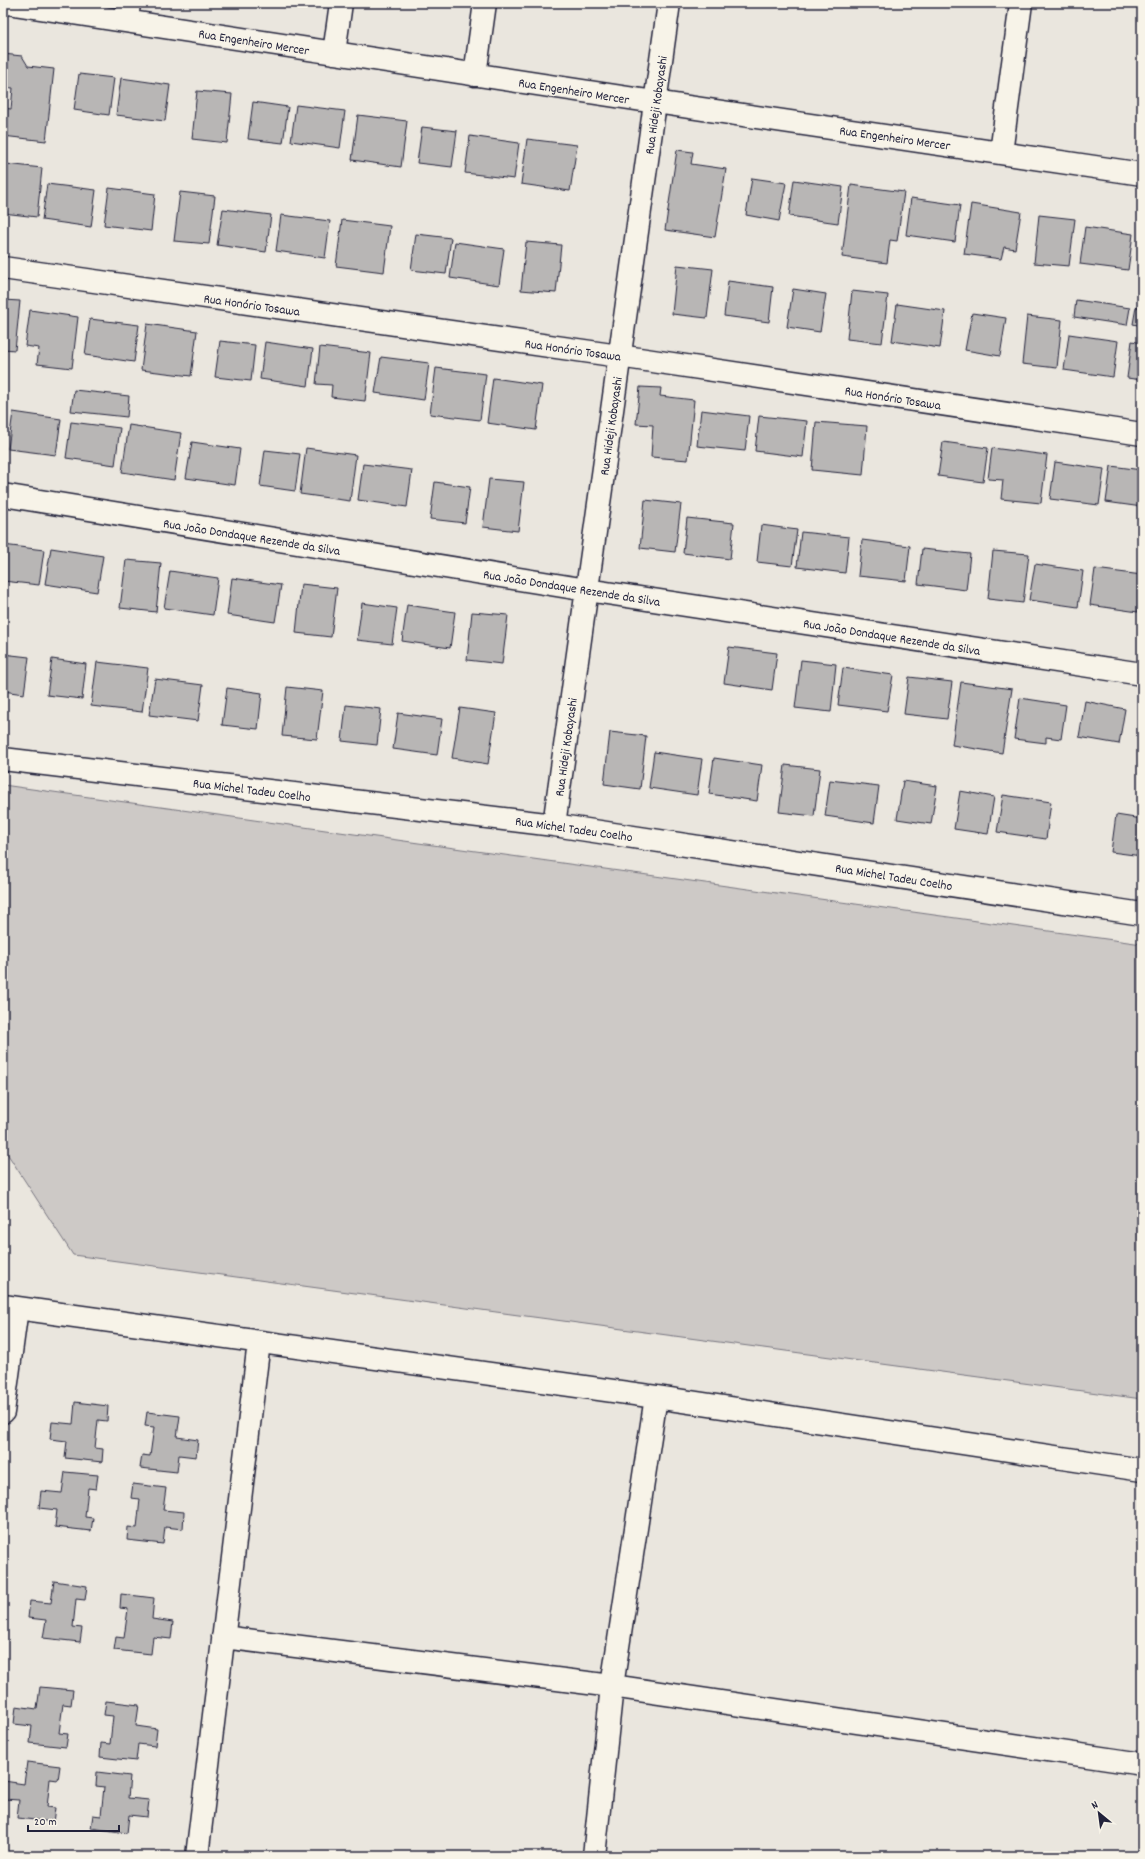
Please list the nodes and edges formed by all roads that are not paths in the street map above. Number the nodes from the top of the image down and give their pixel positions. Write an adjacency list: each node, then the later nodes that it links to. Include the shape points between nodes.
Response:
1 (7, 3): 6 (street, Rua Engenheiro Mercer)
2 (342, 3): 7 (street)
3 (485, 3): 8 (street)
4 (669, 3): 9 (street, Rua Hideji Kobayashi)
5 (1022, 3): 10 (street)
6 (128, 12): 7 (street, Rua Engenheiro Mercer)
7 (334, 53): 8 (street, Rua Engenheiro Mercer)
8 (475, 75): 9 (street, Rua Engenheiro Mercer)
9 (655, 102): 10 (street, Rua Engenheiro Mercer); 13 (street, Rua Hideji Kobayashi)
10 (1001, 153): 11 (street, Rua Engenheiro Mercer)
11 (1142, 174)
12 (3, 268): 13 (street, Rua Honório Tosawa)
13 (620, 356): 14 (street, Rua Honório Tosawa); 16 (street, Rua Hideji Kobayashi)
14 (1142, 434)
15 (3, 495): 16 (street, Rua João Dondaque Rezende da Silva)
16 (587, 590): 17 (street, Rua João Dondaque Rezende da Silva); 19 (street, Rua Hideji Kobayashi)
17 (1142, 674)
18 (3, 759): 19 (street, Rua Michel Tadeu Coelho)
19 (554, 825): 20 (street, Rua Michel Tadeu Coelho)
20 (1142, 914)
21 (10, 1307): 22 (street); 24 (street)
22 (259, 1342): 23 (street); 26 (street)
23 (656, 1397): 25 (street); 27 (street)
24 (3, 1412)
25 (1142, 1470)
26 (223, 1637): 27 (street); 29 (street)
27 (612, 1686): 28 (street); 30 (street)
28 (1142, 1764)
29 (197, 1856)
30 (594, 1856)

